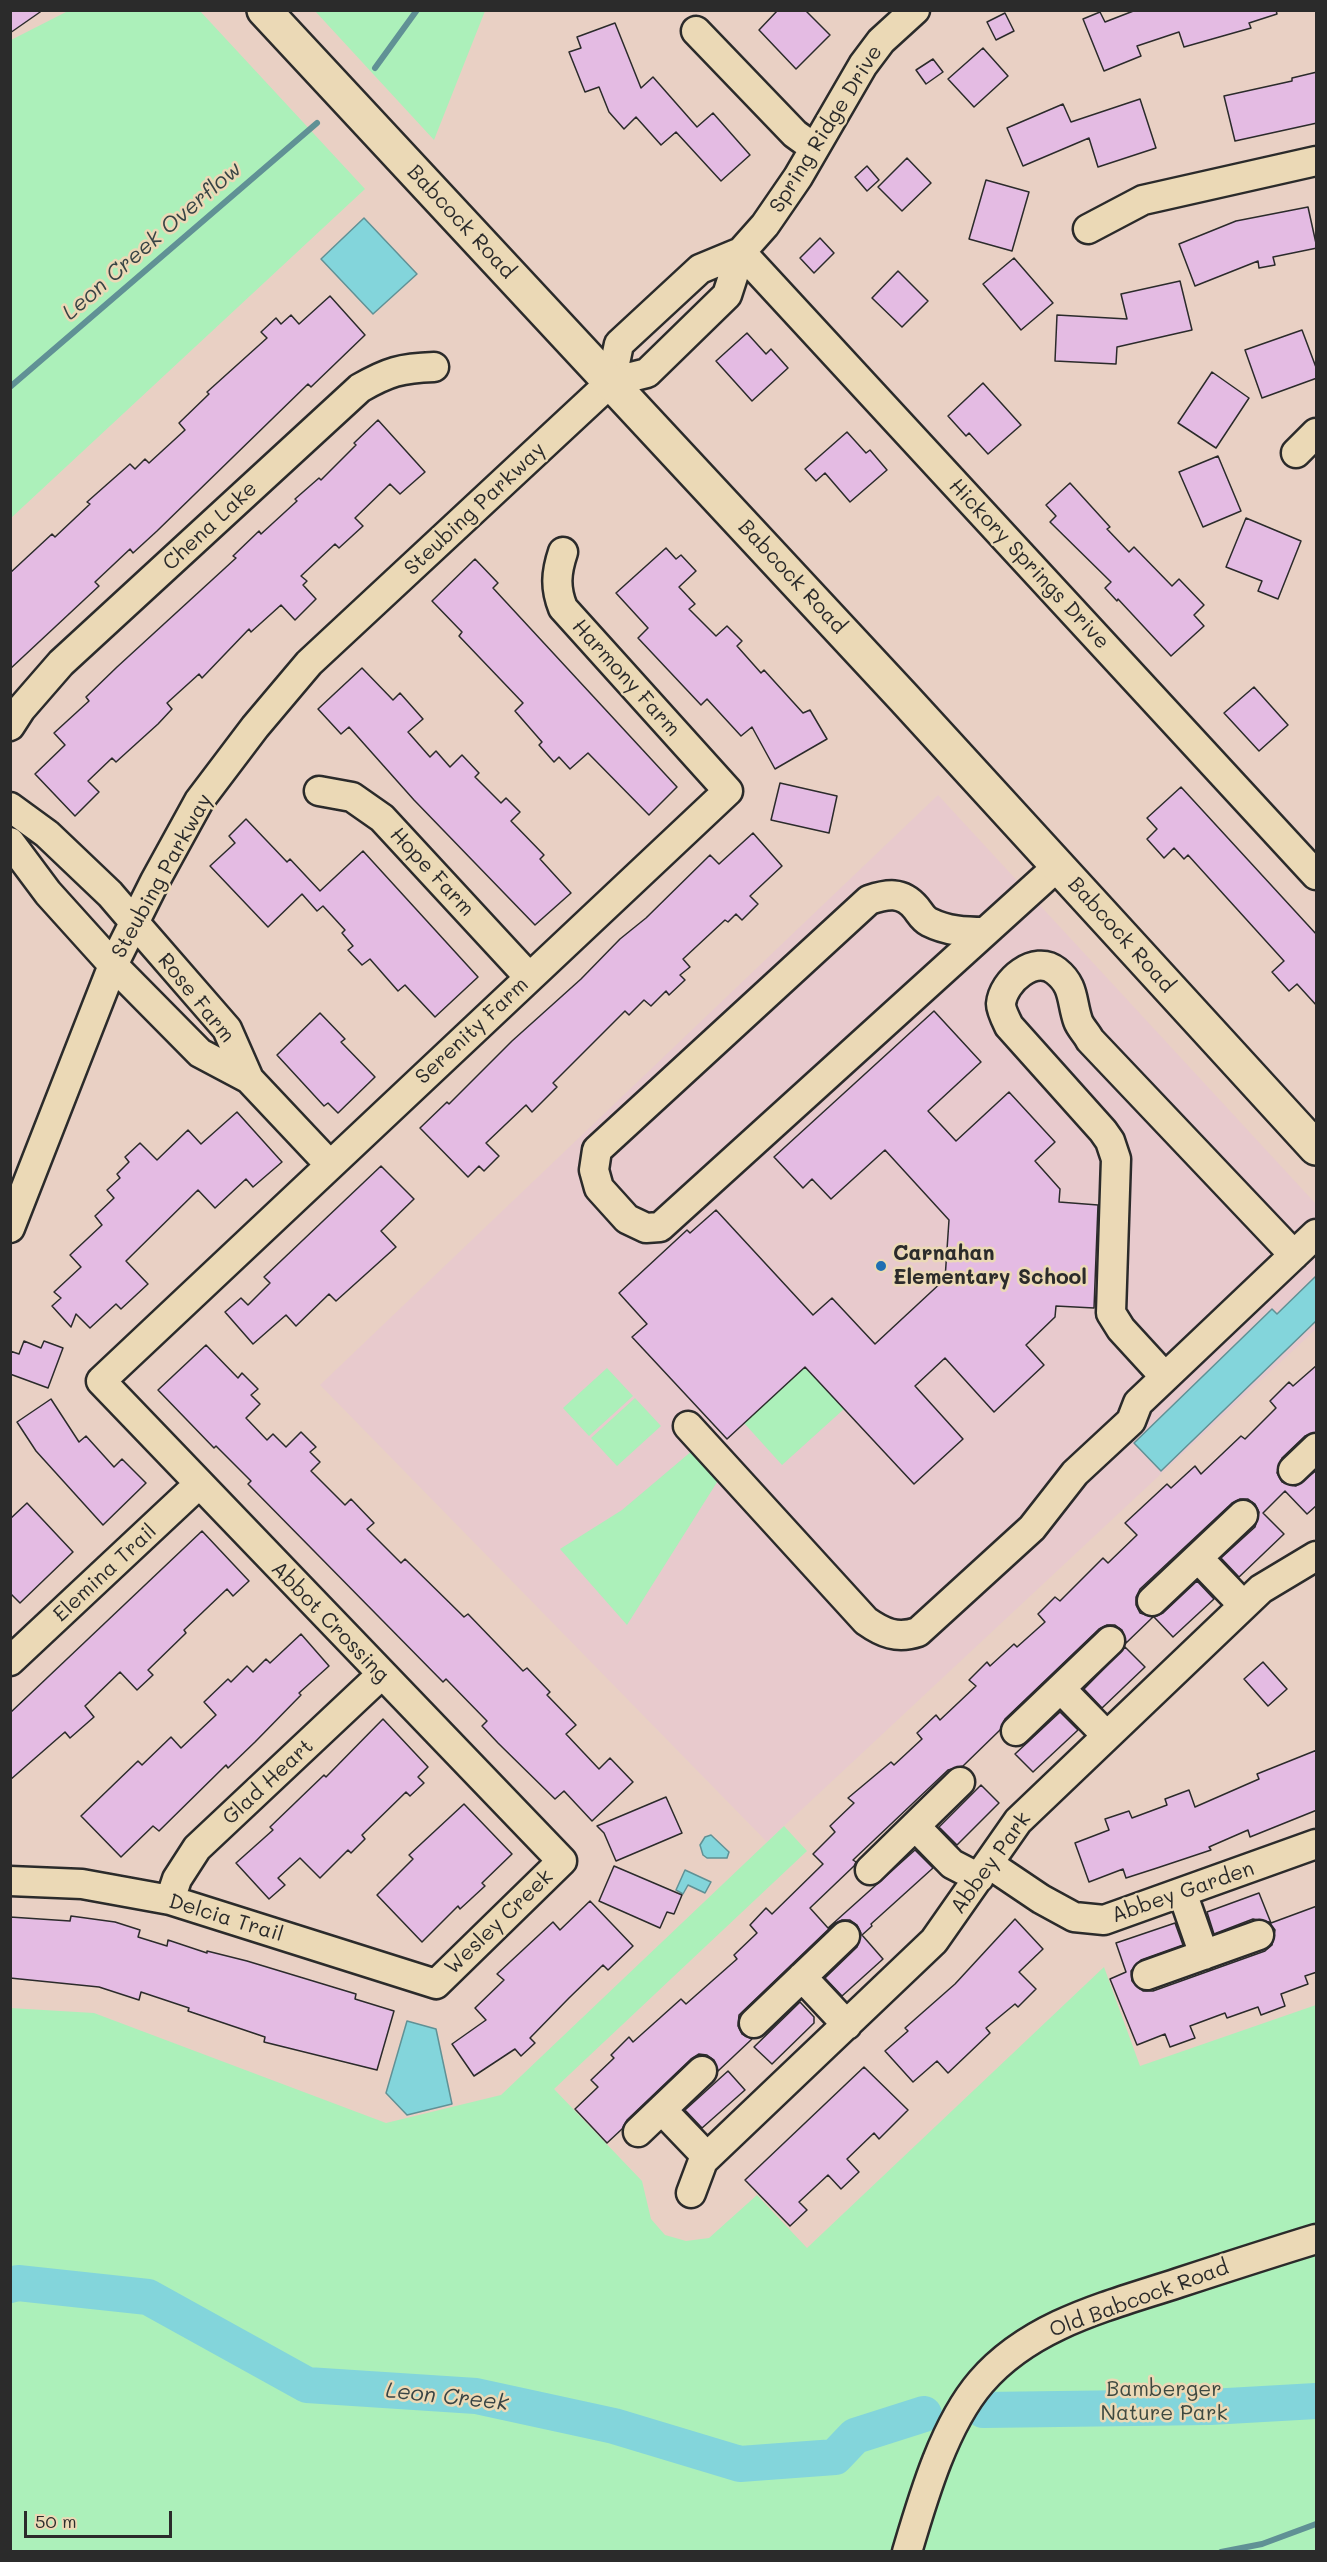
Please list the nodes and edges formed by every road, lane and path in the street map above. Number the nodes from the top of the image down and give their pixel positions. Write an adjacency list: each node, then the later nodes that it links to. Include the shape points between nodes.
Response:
1 (264, 10): 9 (main road, Babcock Road)
2 (915, 10): 4 (street, Spring Ridge Drive, via 863,65)
3 (696, 31): 4 (street, via 795,134)
4 (813, 147): 7 (street, Spring Ridge Drive, via 798,177)
5 (1317, 161): 6 (street, via 1143,200)
6 (1088, 229)
7 (741, 252): 9 (street, Spring Ridge Drive, via 700,269 619,344); 9 (street, Spring Ridge Drive, via 727,295 688,334 647,373); 19 (street, Hickory Springs Drive)
8 (434, 367): 13 (street, Chena Lake, via 388,372 360,388 61,663)
9 (611, 382): 18 (main road, Babcock Road); 20 (street, Steubing Parkway, via 309,663 200,801)
10 (1317, 433): 11 (street)
11 (1296, 453)
12 (563, 552): 14 (street, Harmony Farm, via 556,590 563,608)
13 (10, 726)
14 (728, 790): 23 (street, Serenity Farm)
15 (320, 792): 23 (street, Hope Farm, via 352,797 382,818)
16 (10, 807): 20 (street, Rose Farm, via 46,834)
17 (10, 842): 22 (street, Rose Farm, via 48,893)
18 (1058, 866): 21 (street); 25 (main road, Babcock Road)
19 (1317, 875)
20 (134, 922): 22 (street, Steubing Parkway); 24 (street, Rose Farm, via 227,1029)
21 (984, 932): 21 (street, via 955,931 926,921 901,896 887,894 869,900 597,1150 594,1170 599,1188 627,1219 646,1228 660,1227)
22 (113, 965): 24 (street, Rose Farm, via 200,1053); 27 (street, Steubing Parkway)
23 (530, 977): 26 (street, Serenity Farm)
24 (249, 1080): 26 (street, Rose Farm)
25 (1317, 1148)
26 (330, 1165): 31 (street, Serenity Farm, via 209,1265)
27 (10, 1228)
28 (1317, 1234): 29 (street)
29 (1294, 1255): 30 (street); 30 (street, via 1090,1040 1078,1021 1070,987 1056,970 1045,966 1020,973 1008,985 1001,1004 1009,1026 1103,1131 1116,1159 1111,1313)
30 (1165, 1377): 32 (street, via 1138,1402 1131,1420 1075,1473 1032,1528 918,1632 908,1635 895,1636 866,1621)
31 (101, 1381): 35 (street, Abbot Crossing)
32 (688, 1426)
33 (1317, 1448): 34 (street)
34 (1293, 1470)
35 (199, 1484): 42 (street, Elemina Trail); 43 (street, Abbot Crossing)
36 (1243, 1515): 38 (street)
37 (1317, 1556): 40 (street, Abbey Park, via 1261,1589)
38 (1198, 1558): 39 (street); 40 (street)
39 (1152, 1601)
40 (1243, 1605): 46 (street, Abbey Park)
41 (1110, 1641): 44 (street)
42 (10, 1661)
43 (381, 1675): 50 (street, Abbot Crossing); 55 (street, Glad Heart, via 197,1848 177,1879)
44 (1061, 1689): 45 (street); 46 (street)
45 (1016, 1731)
46 (1107, 1736): 52 (street, Abbey Park, via 1018,1821)
47 (960, 1782): 48 (street)
48 (915, 1826): 51 (street); 52 (street, Abbey Garden, via 952,1864)
49 (1317, 1845): 54 (street, Abbey Garden)
50 (562, 1861): 61 (street, Wesley Creek)
51 (870, 1870)
52 (984, 1871): 54 (street, Abbey Garden, via 1074,1917 1104,1920); 63 (street, Abbey Park, via 934,1941)
53 (10, 1881): 55 (street, Delcia Trail, via 82,1884)
54 (1182, 1892): 58 (street)
55 (170, 1900): 61 (street, Delcia Trail)
56 (1259, 1935): 58 (street)
57 (845, 1936): 60 (street)
58 (1204, 1955): 59 (street)
59 (1147, 1975)
60 (802, 1977): 62 (street); 63 (street)
61 (436, 1984)
62 (754, 2023)
63 (847, 2025): 67 (street, Abbey Park)
64 (702, 2071): 65 (street)
65 (662, 2109): 66 (street); 67 (street)
66 (638, 2132)
67 (707, 2157): 68 (street, Abbey Park)
68 (691, 2193)
69 (1317, 2239): 70 (street, Old Babcock Road, via 1088,2312 1031,2338 981,2382 956,2422 926,2485)
70 (907, 2552)

